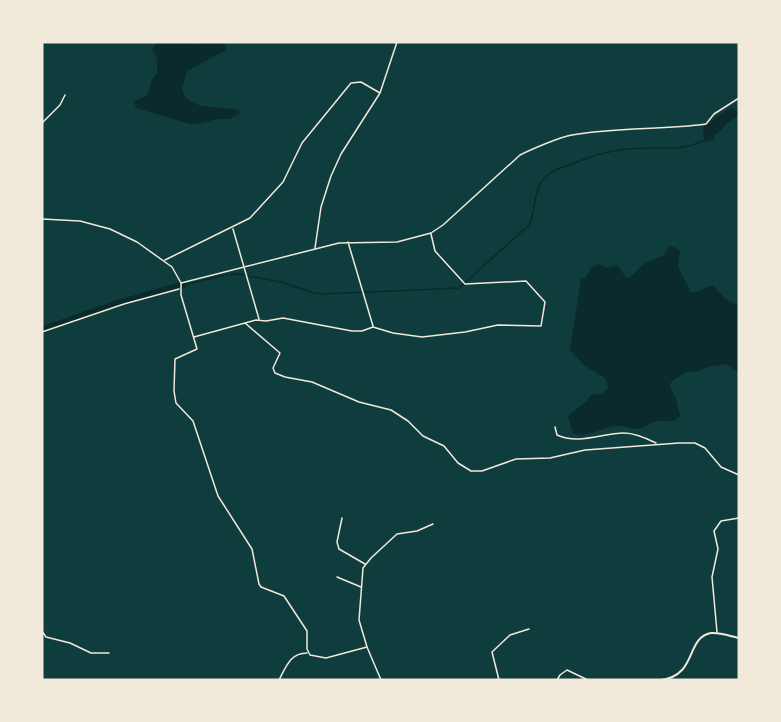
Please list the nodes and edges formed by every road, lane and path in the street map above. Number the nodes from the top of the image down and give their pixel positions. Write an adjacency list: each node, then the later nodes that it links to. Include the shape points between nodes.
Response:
1 (397, 42): 2 (street)
2 (380, 93): 7 (street, via 361,82 351,83 302,143 283,182 250,218); 10 (street, via 331,176)
3 (65, 95): 5 (street)
4 (739, 98): 8 (street, via 706,124 570,135 520,155)
5 (42, 123)
6 (42, 219): 11 (street, via 80,221 110,229)
7 (233, 228): 11 (street); 12 (street)
8 (431, 233): 9 (street, via 397,242); 17 (street, via 435,251 464,283 526,281 545,302 543,324 498,325 422,337)
9 (348, 242): 10 (street); 17 (street)
10 (315, 249): 12 (street)
11 (165, 260): 13 (street)
12 (245, 267): 13 (street); 15 (street)
13 (181, 283): 14 (street)
14 (180, 289): 18 (street); 19 (street)
15 (260, 320): 16 (street); 17 (street, via 294,319 352,331)
16 (245, 323): 19 (street); 21 (street, via 280,353 273,368 275,373 391,410 423,436 444,446 471,471 483,471 516,459)
17 (373, 327)
18 (42, 332)
19 (194, 337): 34 (street, via 197,348 176,359 176,403 194,421 218,495 252,549 259,584 284,596 307,631)
20 (555, 427): 21 (street, via 562,437 578,439 627,432)
21 (656, 444): 22 (street, via 695,443 705,448 721,467)
22 (739, 475)
23 (342, 518): 26 (street, via 339,549)
24 (739, 518): 31 (street, via 721,521 714,531 718,549 712,577)
25 (433, 524): 26 (street, via 397,534)
26 (365, 564): 28 (street)
27 (337, 577): 28 (street)
28 (361, 587): 33 (street, via 359,615)
29 (528, 628): 38 (street, via 510,635 492,652)
30 (42, 632): 35 (street, via 46,637 91,653)
31 (717, 633): 32 (main road); 41 (main road, via 697,641 679,674)
32 (739, 638)
33 (368, 647): 34 (street, via 326,658 313,657); 37 (street)
34 (308, 652): 36 (street, via 290,659)
35 (109, 653)
36 (279, 680)
37 (381, 680)
38 (499, 680)
39 (557, 680): 40 (street, via 566,670)
40 (588, 680)
41 (661, 680)

